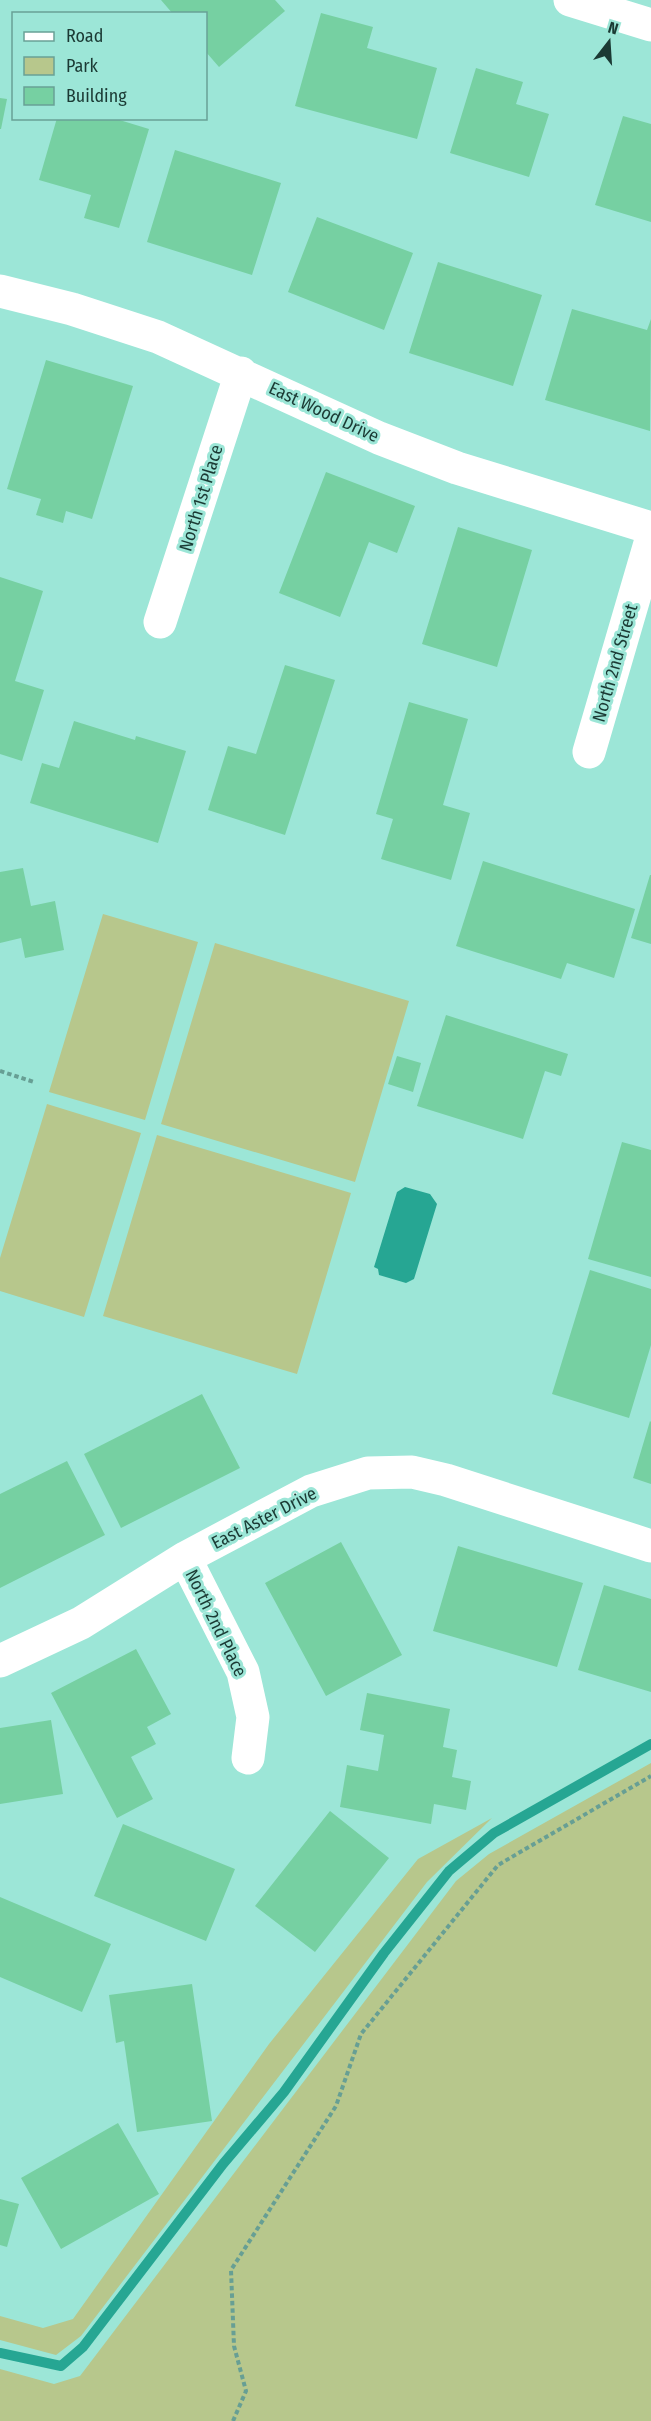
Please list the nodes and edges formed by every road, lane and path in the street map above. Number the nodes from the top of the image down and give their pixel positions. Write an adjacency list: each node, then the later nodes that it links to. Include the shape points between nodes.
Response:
1 (570, 0): 2 (street)
2 (651, 25)
3 (0, 291): 4 (street, East Wood Drive, via 158,337)
4 (241, 373): 5 (street, East Wood Drive, via 379,438 445,463); 7 (street, North 1st Place)
5 (651, 528)
6 (651, 540): 8 (street, North 2nd Street)
7 (160, 622)
8 (589, 752)
9 (0, 1071): 10 (path)
10 (34, 1082)
11 (651, 1546): 12 (street, East Aster Drive, via 446,1480 412,1472 368,1473 311,1491)
12 (185, 1558): 13 (street, East Aster Drive, via 81,1623); 14 (street, North 2nd Place, via 243,1672 253,1717)
13 (0, 1660)
14 (248, 1758)
15 (651, 1776): 16 (path, via 498,1865 361,2034 336,2106 231,2270 234,2346 246,2391)
16 (232, 2421)

